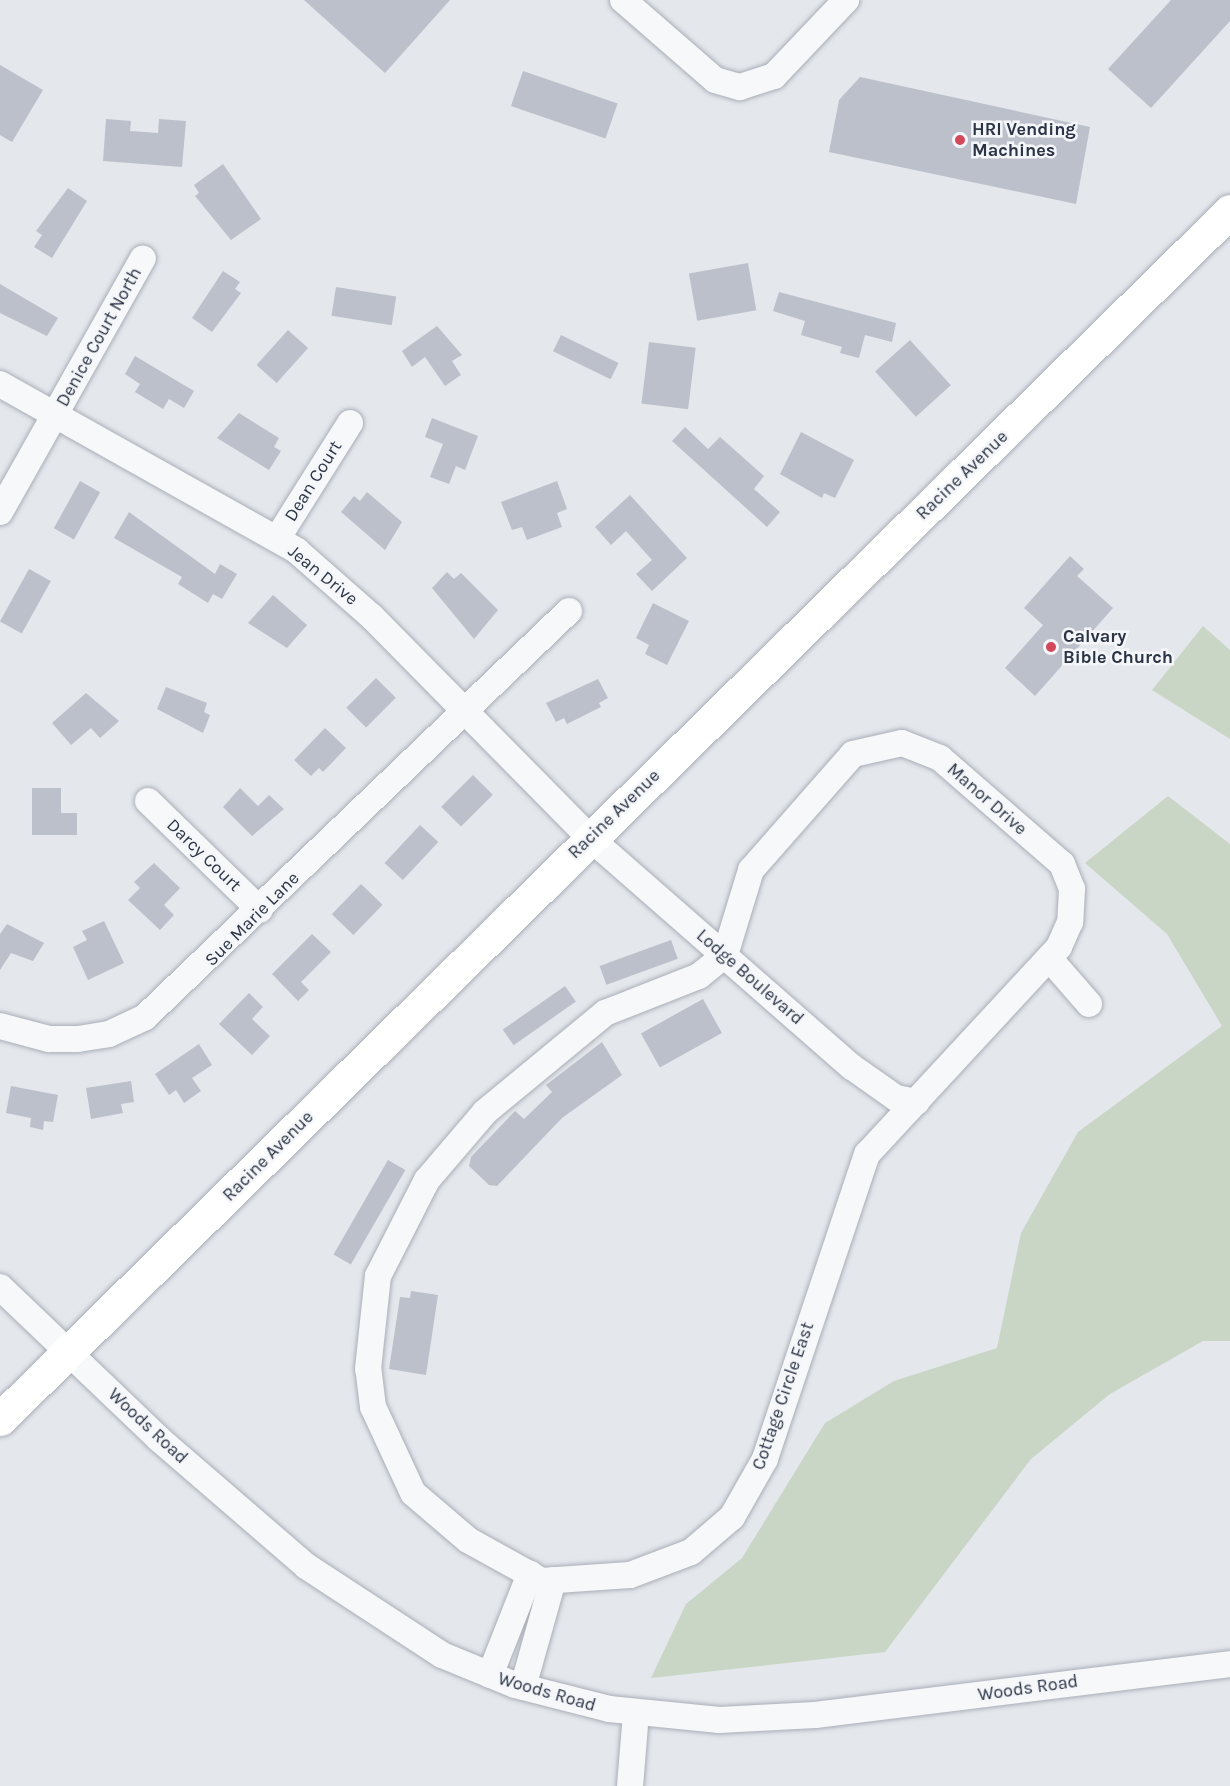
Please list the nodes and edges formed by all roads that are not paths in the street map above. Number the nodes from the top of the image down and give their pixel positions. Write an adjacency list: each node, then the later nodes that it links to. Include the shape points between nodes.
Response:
1 (623, 0): 2 (street, via 699,67 728,85 758,86 792,57)
2 (846, 0)
3 (1230, 212): 13 (main road, Racine Avenue)
4 (143, 258): 6 (street, Denice Court North)
5 (0, 384): 6 (street, Jean Drive)
6 (56, 415): 8 (street, Denice Court North); 9 (street, Jean Drive)
7 (350, 423): 9 (street, Dean Court)
8 (0, 512)
9 (277, 539): 11 (street, Jean Drive, via 340,586)
10 (569, 611): 11 (street, Sue Marie Lane)
11 (464, 711): 13 (street, Jean Drive); 14 (street, Sue Marie Lane)
12 (148, 801): 14 (street, Darcy Court)
13 (590, 838): 15 (street, Lodge Boulevard); 21 (main road, Racine Avenue)
14 (260, 910): 18 (street, Sue Marie Lane, via 174,994 145,1017 109,1034 48,1039)
15 (725, 955): 16 (street, Manor Drive, via 751,870 853,754 902,743 940,758 1062,864 1072,889 1070,922); 19 (street, Lodge Boulevard, via 852,1066 896,1098); 23 (street, via 699,976 605,1013 484,1112 426,1180 378,1276 368,1369 373,1407 413,1493 468,1540)
16 (1049, 958): 17 (street); 19 (street, Manor Drive)
17 (1089, 1004)
18 (0, 1026)
19 (917, 1102): 23 (street, Cottage Circle East, via 867,1154 765,1459 732,1517 691,1551 630,1575)
20 (0, 1287): 21 (street, Woods Road)
21 (71, 1351): 22 (main road, Racine Avenue); 25 (street, Woods Road, via 159,1440 306,1566 397,1629)
22 (0, 1419)
23 (542, 1578): 25 (street); 26 (street)
24 (1230, 1664): 27 (street, Woods Road, via 815,1715 719,1720)
25 (490, 1675): 26 (street, Woods Road)
26 (523, 1687): 27 (street, Woods Road)
27 (636, 1713): 28 (street)
28 (630, 1786)

